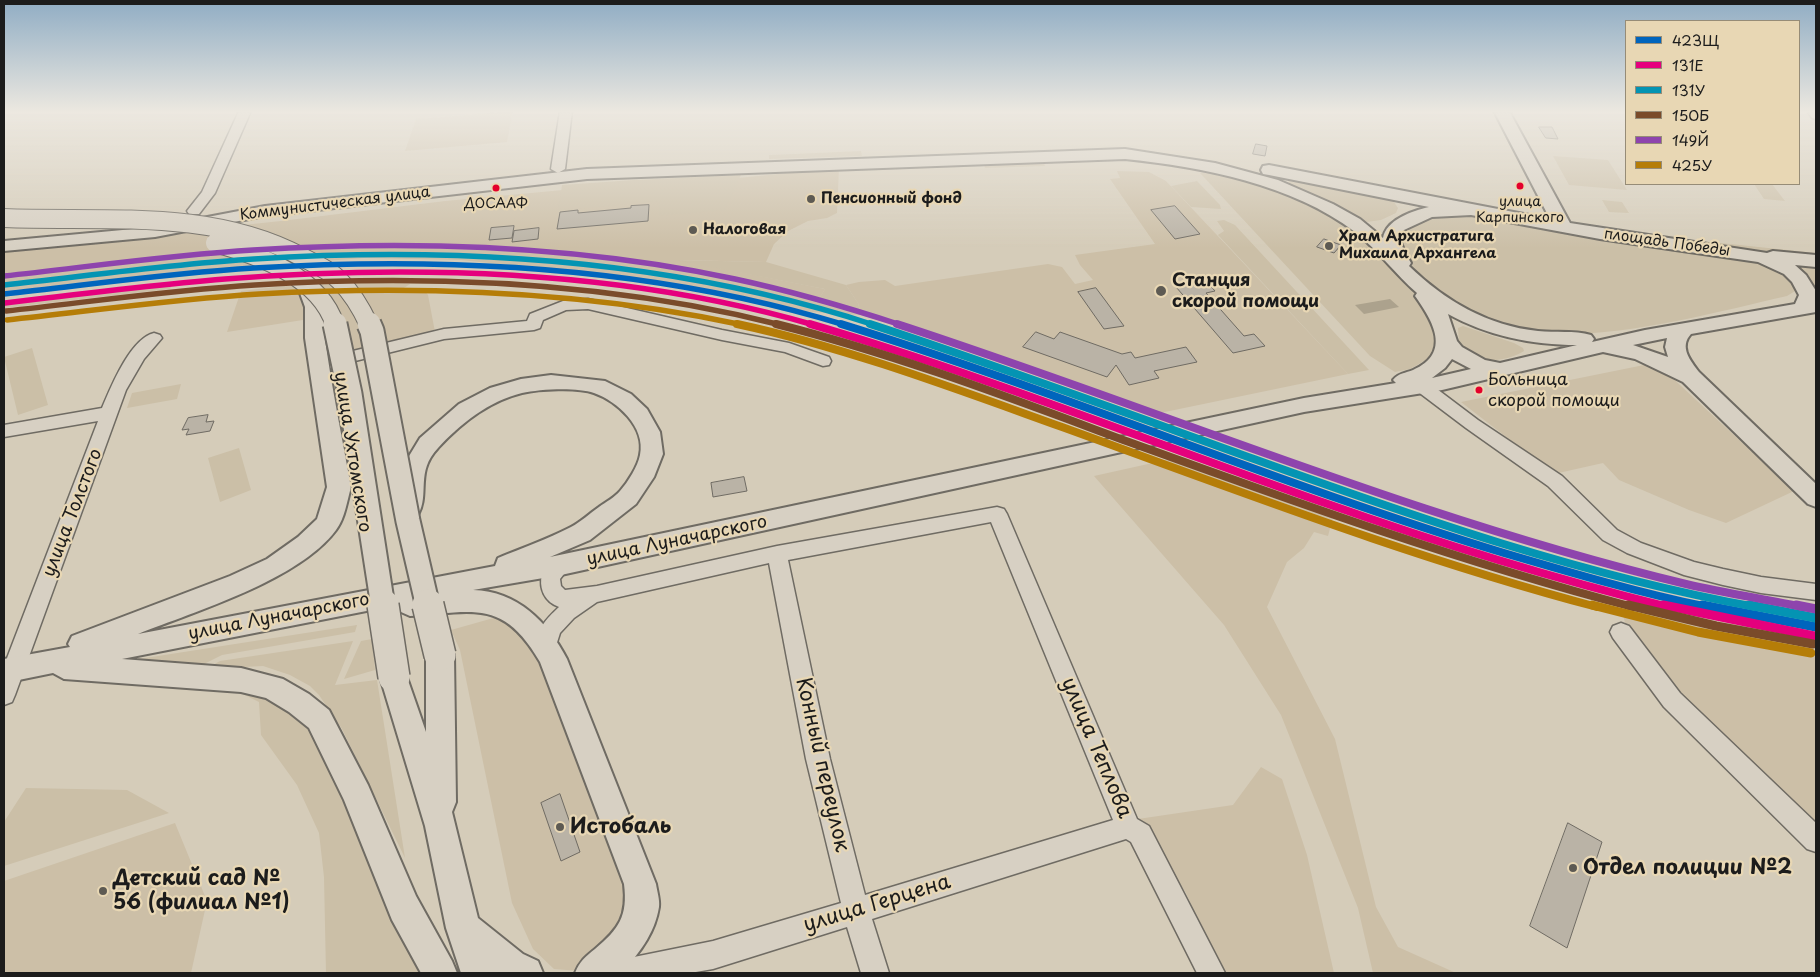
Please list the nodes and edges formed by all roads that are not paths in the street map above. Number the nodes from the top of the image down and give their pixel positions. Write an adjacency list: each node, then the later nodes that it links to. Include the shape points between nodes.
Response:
1 (224, 157): 11 (street, via 208,193)
2 (559, 157): 8 (street)
3 (800, 157): 8 (main road, Коммунистическая улица, via 635,162)
4 (1024, 157): 8 (main road, Коммунистическая улица)
5 (1149, 157): 22 (main road, Коммунистическая улица, via 1243,173 1319,203 1369,234)
6 (1199, 157): 10 (main road, Коммунистическая улица)
7 (1526, 157): 16 (main road)
8 (557, 173): 11 (main road, Коммунистическая улица); 13 (main road, Коммунистическая улица)
9 (4, 210): 12 (main road, Коммунистическая улица, via 26,214 81,215)
10 (1471, 210): 16 (main road, площадь Победы); 22 (main road, площадь Победы, via 1429,212 1406,221 1393,231 1393,247)
11 (194, 211): 12 (main road, Коммунистическая улица)
12 (175, 212): 15 (main road, via 177,219)
13 (245, 214): 15 (main road); 18 (main road, Коммунистическая улица, via 154,232)
14 (4, 218): 37 (main road, bridge, via 164,222 213,227 266,239 301,254 331,274 365,314 372,331)
15 (161, 225): 18 (main road)
16 (1563, 227): 20 (main road, площадь Победы)
17 (4, 234): 23 (main road, bridge, via 123,233 186,238 247,252)
18 (77, 240): 19 (main road, Коммунистическая улица)
19 (4, 246)
20 (1761, 256): 21 (main road); 24 (main road, площадь Победы, via 1784,265 1800,277 1809,295)
21 (1816, 261)
22 (1412, 279): 26 (main road, площадь Победы, via 1438,301 1462,315 1503,332 1556,340); 28 (main road, площадь Победы, via 1440,317)
23 (307, 285): 47 (main road, via 315,307 314,338 339,487 327,524 307,544 276,566 239,584); 49 (main road, bridge, via 327,308 335,324 350,394 394,677)
24 (1809, 308): 25 (main road, площадь Победы)
25 (1684, 330): 26 (main road, площадь Победы); 32 (main road, via 1677,335 1674,345)
26 (1645, 336): 29 (main road, площадь Победы)
27 (154, 338): 34 (street, улица Толстого, via 137,356 118,390)
28 (1447, 343): 31 (main road, via 1468,360); 33 (main road, улица Луначарского, via 1446,352 1436,365)
29 (1589, 348): 31 (main road, площадь Победы); 32 (main road, via 1631,350)
30 (823, 360): 43 (street, улица Ухтомского, via 789,348 588,304 563,306 536,317 534,325 444,334 338,360)
31 (1499, 370): 33 (main road, улица Луначарского)
32 (1691, 377): 36 (main road)
33 (1415, 383): 39 (main road, улица Луначарского); 41 (street, via 1555,481 1610,535 1634,548 1691,569 1761,585)
34 (110, 413): 35 (street); 47 (street, улица Толстого)
35 (4, 431)
36 (1816, 498)
37 (408, 521): 40 (main road, bridge, via 412,471 428,444 467,409 498,393 550,382 597,386 624,399 640,414 649,432 652,454 628,498 582,533); 49 (main road, bridge, via 440,655)
38 (777, 554): 42 (street); 50 (street, улица Теплова, via 997,514); 52 (street, Конный переулок, via 818,759)
39 (561, 565): 40 (main road, улица Луначарского); 42 (street, via 550,577 551,588 560,599)
40 (463, 582): 43 (main road, улица Луначарского)
41 (1816, 592)
42 (597, 594): 46 (street, via 567,612 550,629)
43 (374, 599): 44 (main road, улица Луначарского)
44 (304, 612): 46 (main road, via 482,601 511,610); 47 (main road, улица Луначарского)
45 (1621, 632): 51 (street, via 1672,700)
46 (546, 646): 57 (main road, via 640,884 642,906 638,923 605,965)
47 (16, 668): 48 (street, улица Толстого); 54 (main road, via 241,680 272,688 299,703 319,719 357,795 404,908)
48 (4, 695)
49 (441, 826): 53 (main road)
50 (1128, 827): 52 (street, улица Герцена); 60 (street, улица Теплова, via 1140,834)
51 (1816, 840)
52 (856, 911): 58 (street, улица Герцена, via 714,955); 59 (street, Конный переулок)
53 (463, 928): 55 (main road); 56 (main road, via 511,967)
54 (440, 973)
55 (478, 973)
56 (526, 973)
57 (592, 973)
58 (624, 973)
59 (875, 973)
60 (1211, 973)

